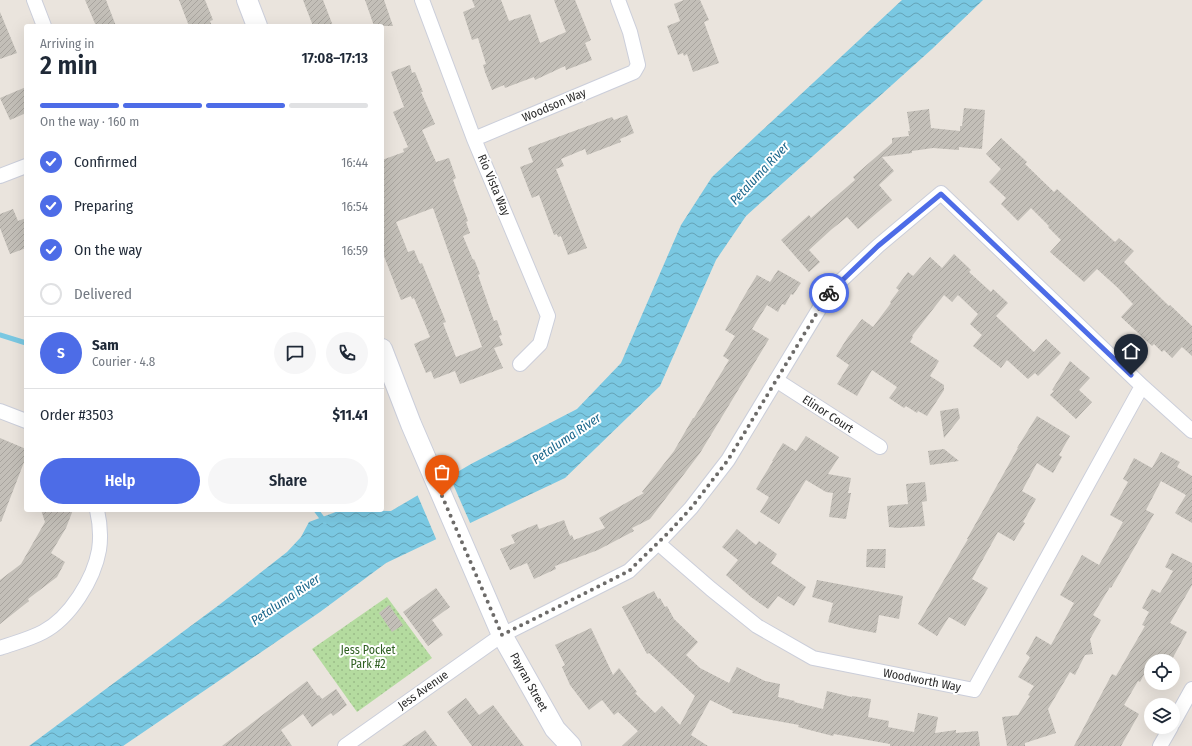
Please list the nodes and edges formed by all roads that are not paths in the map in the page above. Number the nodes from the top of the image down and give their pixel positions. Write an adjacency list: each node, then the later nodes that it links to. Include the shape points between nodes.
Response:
1 (34, 0): 5 (street)
2 (247, 0): 6 (main road)
3 (422, 0): 7 (street, Rio Vista Way)
4 (618, 0): 7 (street, Woodson Way, via 630,32 638,65 634,72)
5 (43, 24)
6 (256, 24)
7 (474, 139): 11 (street, Rio Vista Way, via 548,316 540,344)
8 (24, 167): 9 (street)
9 (0, 176)
10 (384, 354): 20 (main road, Payran Street, via 411,424)
11 (520, 364)
12 (776, 380): 13 (street, Jess Avenue, via 830,291 878,246 941,194); 17 (street, Elinor Court); 19 (street, Jess Avenue, via 728,460 691,508)
13 (1142, 386): 16 (street); 19 (street, Woodworth Way, via 974,690 813,658 756,626)
14 (0, 411): 15 (street)
15 (24, 420)
16 (1192, 431)
17 (880, 447)
18 (98, 512): 21 (street, via 98,550 91,575 79,597 64,616 44,632)
19 (658, 543): 20 (street, Jess Avenue, via 629,571)
20 (502, 635): 25 (street, Jess Avenue); 26 (main road, Payran Street, via 555,729)
21 (0, 648)
22 (1192, 689): 23 (street)
23 (1180, 710)
24 (1167, 734): 27 (street)
25 (345, 746)
26 (571, 746)
27 (1160, 746)

